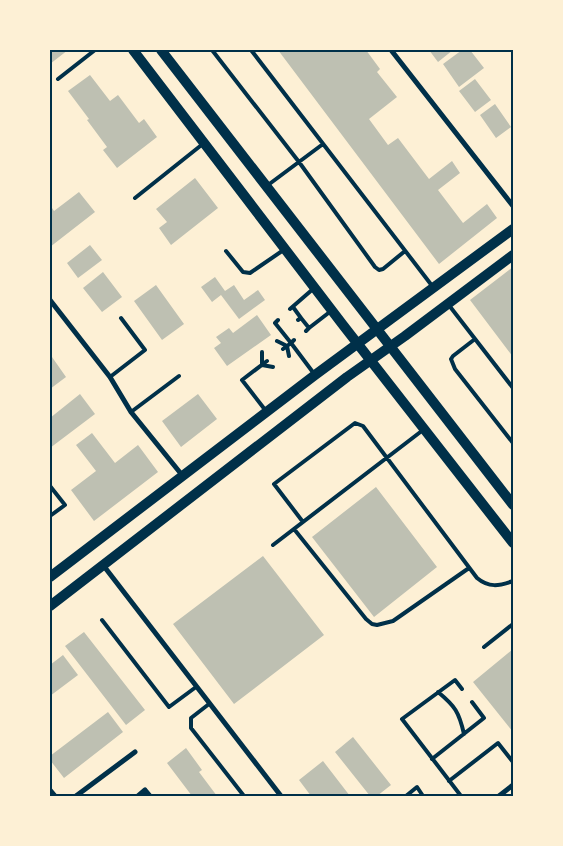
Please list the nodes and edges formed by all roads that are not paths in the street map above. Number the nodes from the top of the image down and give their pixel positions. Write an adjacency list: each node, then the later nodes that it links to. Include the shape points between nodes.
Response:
1 (95, 50): 7 (lane)
2 (133, 50): 8 (main road)
3 (161, 50): 11 (main road)
4 (212, 50): 10 (lane)
5 (251, 50): 9 (lane)
6 (391, 50): 13 (street)
7 (58, 78)
8 (204, 143): 12 (lane); 15 (main road)
9 (323, 144): 10 (lane); 17 (lane)
10 (299, 162): 11 (lane); 17 (lane, via 379,270)
11 (266, 186): 26 (main road)
12 (135, 198)
13 (513, 206)
14 (513, 229): 20 (main road)
15 (285, 249): 16 (lane, via 250,273 243,272); 19 (main road)
16 (226, 251)
17 (405, 251): 20 (lane)
18 (513, 255): 22 (main road)
19 (314, 287): 23 (main road); 23 (lane, via 291,308 307,330)
20 (433, 288): 26 (main road)
21 (50, 300): 40 (street)
22 (448, 304): 27 (lane); 31 (main road)
23 (332, 310): 30 (main road)
24 (121, 318): 40 (lane, via 145,350)
25 (278, 320): 29 (lane, via 275,323 284,331)
26 (377, 330): 30 (main road); 31 (main road)
27 (475, 339): 41 (lane); 45 (lane, via 453,356 452,362)
28 (277, 340): 29 (lane)
29 (289, 344): 33 (lane); 38 (lane)
30 (357, 344): 34 (main road); 38 (main road)
31 (390, 347): 34 (main road); 49 (main road)
32 (262, 352): 36 (lane)
33 (288, 356)
34 (371, 360): 44 (main road); 55 (main road)
35 (267, 361): 36 (lane)
36 (262, 365): 37 (lane); 43 (lane, via 242,380)
37 (273, 368)
38 (315, 375): 43 (main road)
39 (178, 376): 42 (lane)
40 (110, 377): 42 (street)
41 (513, 388)
42 (131, 412): 47 (street)
43 (266, 412): 47 (main road)
44 (425, 429): 46 (lane); 53 (main road)
45 (513, 443)
46 (387, 457): 51 (lane); 51 (lane, via 363,426 355,423 274,484); 56 (lane)
47 (182, 475): 57 (main road)
48 (50, 486): 50 (lane, via 65,505)
49 (513, 505)
50 (50, 516)
51 (304, 522): 52 (lane)
52 (294, 529): 54 (lane); 56 (lane, via 372,624 393,621)
53 (513, 543)
54 (273, 545)
55 (104, 565): 59 (main road); 63 (street)
56 (469, 568): 58 (lane, via 484,584 499,586)
57 (50, 577)
58 (513, 581)
59 (50, 606)
60 (102, 620): 63 (lane, via 169,707)
61 (513, 624): 62 (lane)
62 (484, 646)
63 (196, 687): 67 (street)
64 (462, 689): 65 (lane, via 455,680)
65 (438, 692): 68 (lane, via 460,714); 70 (lane, via 402,719)
66 (472, 702): 68 (lane, via 484,718)
67 (209, 704): 79 (lane, via 191,718 191,728); 80 (street)
68 (464, 734): 70 (lane)
69 (135, 752): 76 (street)
70 (432, 759): 72 (lane)
71 (513, 762): 72 (lane, via 498,743)
72 (449, 781): 83 (lane)
73 (513, 785): 84 (street)
74 (50, 790): 75 (street)
75 (55, 796)
76 (76, 796)
77 (138, 796): 78 (street, via 145,790)
78 (150, 796)
79 (244, 796)
80 (281, 796)
81 (406, 796): 82 (lane, via 417,787)
82 (423, 796)
83 (461, 796)
84 (499, 796)

